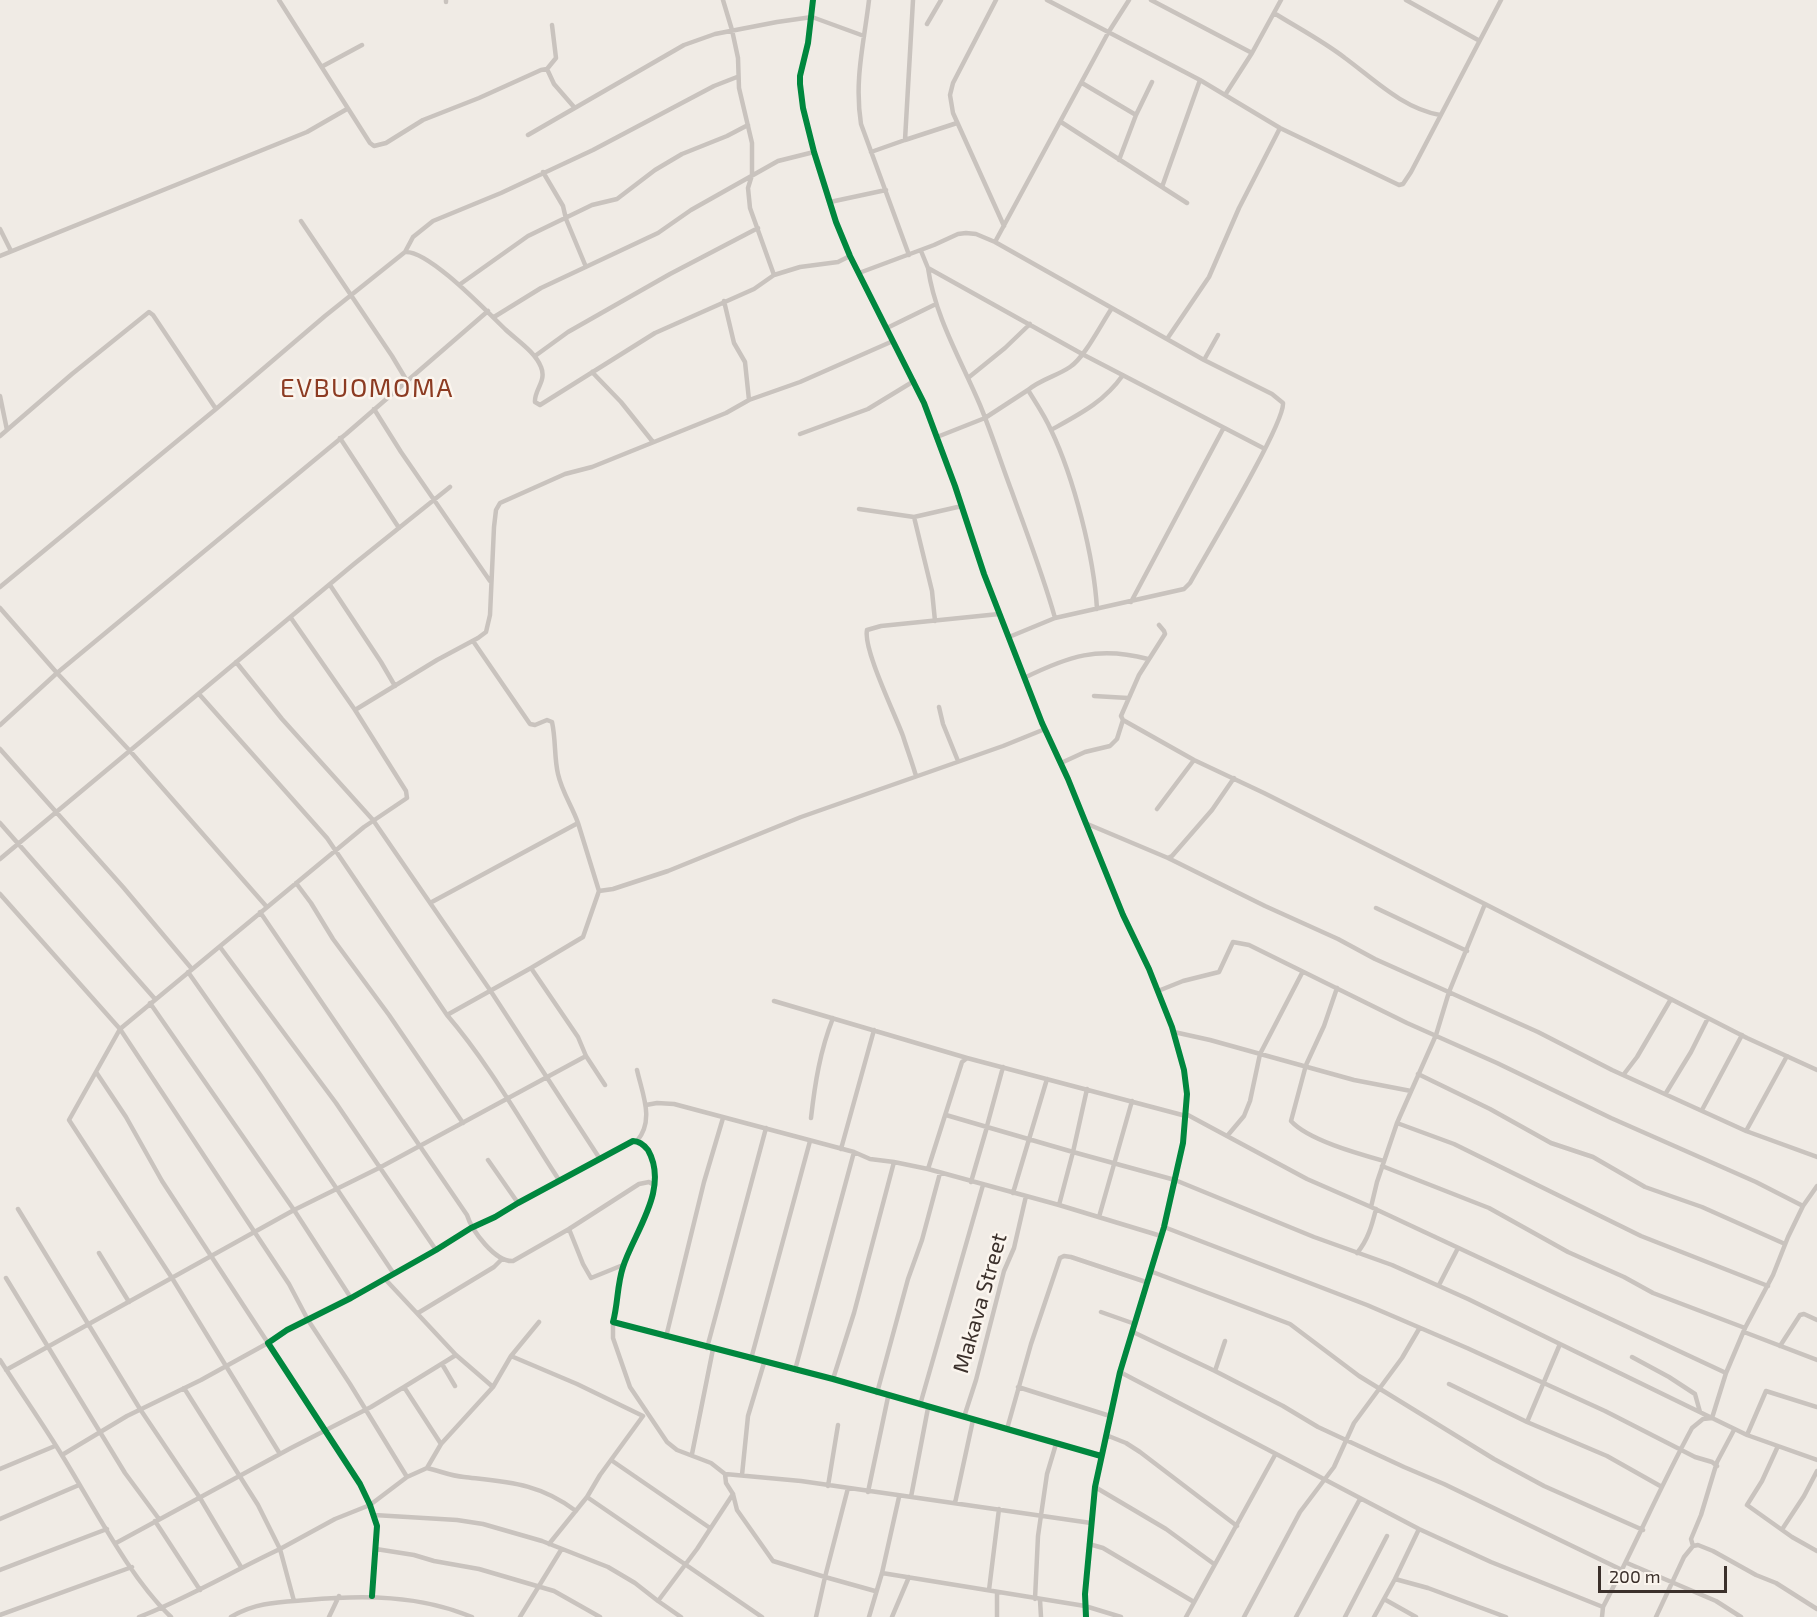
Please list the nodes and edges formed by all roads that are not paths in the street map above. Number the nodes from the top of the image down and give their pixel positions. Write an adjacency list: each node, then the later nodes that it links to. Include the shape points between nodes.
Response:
1 (279, 0): 24 (street)
2 (723, 0): 18 (street)
3 (813, 0): 15 (street)
4 (869, 0): 20 (street)
5 (913, 0): 40 (street)
6 (941, 0): 16 (street)
7 (996, 0): 36 (street, via 953,83 950,95)
8 (1047, 0): 19 (street)
9 (1129, 0): 19 (street)
10 (1151, 0): 23 (street)
11 (1281, 0): 14 (street)
12 (1406, 0): 21 (street)
13 (1501, 0): 21 (street)
14 (1274, 13): 23 (street); 34 (street, via 1344,57 1390,93 1428,113)
15 (812, 17): 18 (street); 20 (street); 41 (street, via 800,84)
16 (927, 24)
17 (552, 25): 25 (street, via 556,58)
18 (732, 30): 26 (street, via 738,58); 31 (street, via 684,45)
19 (1108, 33): 27 (street); 29 (street)
20 (864, 36): 42 (street, via 857,99)
21 (1478, 40): 34 (street)
22 (362, 45): 24 (street)
23 (1252, 53): 30 (street)
24 (323, 66): 32 (street)
25 (547, 69): 31 (street); 32 (street, via 423,120 378,145 370,143)
26 (737, 77): 37 (street); 44 (street)
27 (1200, 80): 30 (street); 46 (street)
28 (1152, 82): 33 (street)
29 (1082, 83): 33 (street); 35 (street)
30 (1225, 95): 38 (street)
31 (574, 107): 39 (street)
32 (347, 109): 57 (street, via 307,132)
33 (1136, 115): 43 (street)
34 (1440, 115): 38 (street, via 1401,185)
35 (1060, 122): 43 (street); 52 (street)
36 (957, 123): 40 (street); 52 (street)
37 (748, 125): 45 (street); 50 (street, via 682,154 617,199 592,205)
38 (1280, 128): 76 (street, via 1209,278)
39 (528, 135)
40 (905, 140): 42 (street)
41 (814, 152): 45 (street, via 778,161); 48 (street)
42 (871, 152): 47 (street)
43 (1119, 160): 46 (street)
44 (543, 172): 50 (street, via 563,206); 58 (street, via 433,220 412,237)
45 (752, 175): 53 (street, via 748,197); 62 (street, via 658,233)
46 (1162, 187): 49 (street)
47 (886, 190): 48 (street); 59 (street)
48 (830, 202): 61 (street)
49 (1186, 203)
50 (566, 219): 62 (street); 66 (street, via 528,236)
51 (301, 221): 67 (street)
52 (1004, 226): 55 (street)
53 (758, 228): 65 (street); 79 (street, via 670,274)
54 (0, 229): 57 (street)
55 (996, 242): 56 (street, via 966,232); 70 (street)
56 (921, 250): 59 (street); 63 (street)
57 (11, 251): 60 (street)
58 (405, 252): 66 (street, via 420,256); 67 (street)
59 (909, 255): 64 (street)
60 (0, 256)
61 (850, 256): 64 (street); 65 (street)
62 (586, 267): 72 (street, via 541,288)
63 (928, 268): 69 (street); 73 (street)
64 (859, 273): 74 (street)
65 (774, 275): 68 (street)
66 (459, 285): 71 (street)
67 (351, 296): 84 (street); 89 (street)
68 (724, 301): 81 (street, via 655,333); 88 (street, via 734,343 745,362)
69 (936, 304): 74 (street); 83 (street)
70 (1112, 308): 76 (street); 78 (street)
71 (488, 311): 72 (street); 84 (street)
72 (494, 317): 79 (street)
73 (1030, 324): 78 (street); 83 (street)
74 (887, 328): 77 (street)
75 (1218, 335): 80 (street)
76 (1167, 339): 80 (street)
77 (893, 341): 85 (street); 88 (street)
78 (1084, 355): 82 (street); 86 (street, via 1070,368 1038,381)
79 (535, 356): 81 (street, via 543,376 535,398 540,405)
80 (1204, 360): 100 (street, via 1280,399 1283,411)
81 (592, 372): 99 (street)
82 (1123, 375): 92 (street); 94 (street, via 1102,400)
83 (968, 378): 91 (street)
84 (407, 381): 90 (street)
85 (914, 381): 95 (street, via 868,410); 97 (street)
86 (1028, 390): 91 (street); 94 (street)
87 (0, 396): 93 (street)
88 (748, 400): 99 (street)
89 (216, 409): 93 (street, via 149,312); 109 (street)
90 (374, 409): 98 (street); 102 (street)
91 (985, 418): 97 (street); 115 (street)
92 (1223, 429): 100 (street); 110 (street)
93 (7, 430): 96 (street)
94 (1052, 430): 112 (street, via 1085,534)
95 (800, 434)
96 (0, 436)
97 (937, 437): 103 (street)
98 (340, 438): 106 (street); 122 (street)
99 (653, 442): 107 (street, via 500,503 494,520)
100 (1265, 449): 110 (street, via 1190,583 1184,589)
101 (450, 487): 102 (street)
102 (434, 500): 106 (street); 107 (street)
103 (962, 506): 105 (street); 113 (street)
104 (859, 509): 105 (street)
105 (914, 517): 116 (street, via 932,591)
106 (399, 528): 108 (street)
107 (490, 581): 119 (street, via 488,628)
108 (330, 585): 114 (street); 124 (street)
109 (0, 587)
110 (1131, 602): 112 (street)
111 (0, 608): 122 (street)
112 (1097, 609): 115 (street)
113 (999, 614): 116 (street); 118 (street)
114 (291, 618): 121 (street); 129 (street)
115 (1055, 618): 118 (street)
116 (934, 621): 138 (street, via 881,626 866,632 872,659)
117 (1159, 625): 120 (street, via 1165,634)
118 (1009, 637): 123 (street)
119 (473, 641): 124 (street); 144 (street, via 530,724 552,722 557,773)
120 (1148, 659): 123 (street, via 1100,652 1048,666); 127 (street)
121 (236, 662): 125 (street); 142 (street)
122 (57, 673): 131 (street); 134 (street)
123 (1024, 678): 132 (street)
124 (395, 686): 129 (street)
125 (199, 694): 134 (street); 147 (street)
126 (1094, 696): 127 (street)
127 (1128, 698): 130 (street)
128 (939, 706): 136 (street)
129 (355, 710): 142 (street, via 407,795 406,800)
130 (1123, 720): 135 (street); 137 (street, via 1117,739 1110,746)
131 (0, 724)
132 (1045, 729): 136 (street); 137 (street)
133 (0, 749): 141 (street)
134 (130, 751): 141 (street); 155 (street)
135 (1194, 760): 139 (street); 140 (street)
136 (958, 761): 138 (street)
137 (1061, 763): 145 (street)
138 (916, 776): 151 (street, via 668,871)
139 (1234, 778): 148 (street, via 1212,810); 154 (street)
140 (1157, 808)
141 (57, 813): 146 (street); 161 (street)
142 (373, 820): 147 (street); 153 (street)
143 (0, 823): 146 (street)
144 (578, 823): 151 (street); 153 (street)
145 (1085, 823): 148 (street); 165 (street)
146 (18, 844): 149 (street); 168 (street)
147 (335, 851): 150 (street); 170 (street)
148 (1168, 858): 166 (street)
149 (0, 859)
150 (296, 883): 155 (street); 203 (street)
151 (599, 891): 160 (street, via 583,937)
152 (0, 894): 173 (street)
153 (430, 903): 164 (street)
154 (1485, 904): 159 (street); 167 (street)
155 (266, 906): 157 (street)
156 (1376, 908): 159 (street)
157 (260, 912): 158 (street); 212 (street)
158 (220, 947): 161 (street); 222 (street, via 336,1103)
159 (1467, 951): 166 (street)
160 (531, 968): 164 (street); 179 (street, via 578,1037)
161 (190, 971): 168 (street); 231 (street)
162 (1302, 973): 163 (street); 165 (street, via 1235,941 1219,972); 178 (street)
163 (1337, 988): 176 (street); 182 (street)
164 (490, 990): 170 (street); 189 (street)
165 (1158, 991): 175 (street)
166 (1449, 992): 176 (street); 188 (street)
167 (1671, 999): 172 (street); 188 (street)
168 (152, 1001): 173 (street); 239 (street)
169 (774, 1001): 171 (street)
170 (447, 1016): 195 (street)
171 (833, 1018): 174 (street); 202 (street, via 816,1076)
172 (1708, 1018): 177 (street); 194 (street)
173 (120, 1029): 186 (street); 244 (street)
174 (874, 1030): 181 (street); 213 (street)
175 (1174, 1032): 178 (street); 200 (street, via 1184,1070)
176 (1436, 1035): 187 (street); 236 (street)
177 (1742, 1035): 180 (street); 198 (street)
178 (1260, 1054): 182 (street); 208 (street, via 1250,1101)
179 (586, 1056): 189 (street); 191 (street)
180 (1787, 1056): 185 (street); 207 (street)
181 (967, 1058): 183 (street); 199 (street, via 962,1062)
182 (1306, 1065): 193 (street, via 1354,1080); 220 (street, via 1290,1117 1293,1124)
183 (1002, 1067): 190 (street); 205 (street)
184 (637, 1070): 197 (street)
185 (1817, 1070)
186 (96, 1072): 251 (street); 257 (street, via 70,1116 70,1123)
187 (1418, 1074): 193 (street); 246 (street, via 1551,1143 1593,1157 1645,1187)
188 (1624, 1074): 194 (street)
189 (547, 1076): 195 (street); 217 (street)
190 (1047, 1079): 192 (street); 209 (street)
191 (605, 1085)
192 (1087, 1089): 196 (street); 215 (street)
193 (1411, 1091): 204 (street)
194 (1666, 1093): 198 (street)
195 (505, 1098): 203 (street); 225 (street)
196 (1132, 1101): 200 (street); 221 (street)
197 (646, 1105): 201 (street, via 674,1104); 210 (street, via 645,1132)
198 (1702, 1110): 207 (street)
199 (946, 1115): 205 (street); 223 (street)
200 (1186, 1115): 208 (street); 226 (street)
201 (723, 1118): 206 (street); 275 (street)
202 (811, 1118)
203 (463, 1123): 212 (street)
204 (1397, 1124): 220 (street); 261 (street, via 1454,1144 1641,1236)
205 (987, 1126): 209 (street); 227 (street)
206 (766, 1128): 211 (street); 281 (street)
207 (1746, 1131): 216 (street)
208 (1228, 1136): 237 (street, via 1307,1179)
209 (1030, 1139): 215 (street); 232 (street)
210 (637, 1141): 217 (street); 228 (street, via 645,1145 651,1156)
211 (810, 1141): 213 (street); 285 (street)
212 (420, 1145): 222 (street); 242 (street, via 467,1215)
213 (841, 1149): 214 (street)
214 (854, 1152): 219 (street, via 870,1160); 292 (street)
215 (1073, 1152): 221 (street); 235 (street)
216 (1817, 1157)
217 (600, 1159): 225 (street)
218 (488, 1160): 234 (street)
219 (894, 1162): 223 (street); 296 (street)
220 (1383, 1163): 237 (street); 273 (street, via 1489,1208 1653,1293)
221 (1115, 1164): 226 (street); 240 (street)
222 (379, 1168): 231 (street); 248 (street)
223 (928, 1169): 224 (street)
224 (940, 1173): 227 (street); 305 (street)
225 (559, 1180): 234 (street)
226 (1175, 1180): 241 (street); 250 (street)
227 (971, 1182): 229 (street)
228 (654, 1185): 243 (street, via 639,1184); 253 (street, via 650,1204)
229 (983, 1185): 232 (street); 307 (street)
230 (1817, 1186): 236 (street)
231 (338, 1189): 239 (street); 255 (street)
232 (1013, 1193): 233 (street)
233 (1026, 1196): 235 (street); 315 (street, Makava Street)
234 (518, 1203): 242 (street)
235 (1059, 1204): 240 (street)
236 (1803, 1206): 246 (street)
237 (1374, 1208): 247 (street); 250 (street, via 1367,1239)
238 (18, 1209): 270 (street)
239 (294, 1210): 244 (street); 262 (street)
240 (1099, 1217): 245 (street)
241 (1164, 1227): 245 (street); 272 (street)
242 (471, 1228): 248 (street); 252 (street)
243 (569, 1229): 252 (street, via 513,1261); 253 (street, via 591,1278)
244 (254, 1233): 251 (street); 266 (street, via 290,1284)
245 (1161, 1236): 254 (street)
246 (1785, 1244): 261 (street)
247 (1458, 1248): 260 (street); 295 (street)
248 (436, 1250): 255 (street)
249 (99, 1253): 263 (street)
250 (1357, 1253): 260 (street)
251 (212, 1256): 257 (street); 277 (street)
252 (502, 1259): 265 (street)
253 (623, 1265): 269 (street)
254 (1150, 1271): 259 (street); 304 (street, via 1290,1324)
255 (394, 1274): 258 (street)
256 (6, 1278): 280 (street)
257 (172, 1278): 263 (street); 290 (street)
258 (385, 1278): 262 (street); 265 (street)
259 (1146, 1282): 271 (street); 302 (street, via 1071,1257 1060,1258)
260 (1439, 1286): 278 (street)
261 (1768, 1286): 273 (street)
262 (351, 1298): 266 (street)
263 (129, 1302): 270 (street)
264 (1101, 1312): 271 (street)
265 (418, 1313): 282 (street)
266 (308, 1320): 277 (street); 311 (street)
267 (1817, 1320): 279 (street, via 1800,1315)
268 (539, 1322): 283 (street)
269 (613, 1322): 275 (street); 313 (street, via 613,1338)
270 (89, 1324): 280 (street); 310 (street)
271 (1135, 1324): 274 (street)
272 (1419, 1329): 297 (street); 304 (street)
273 (1744, 1330): 279 (street); 295 (street)
274 (1133, 1332): 293 (street); 294 (street)
275 (666, 1337): 281 (street)
276 (1225, 1341): 293 (street)
277 (268, 1343): 290 (street); 322 (street)
278 (1560, 1344): 297 (street); 312 (street)
279 (1780, 1346): 287 (street)
280 (47, 1347): 291 (street); 323 (street)
281 (710, 1348): 285 (street); 333 (street)
282 (456, 1354): 289 (street); 301 (street)
283 (511, 1356): 301 (street); 313 (street)
284 (1632, 1357): 312 (street, via 1695,1394)
285 (751, 1359): 288 (street)
286 (0, 1360): 291 (street)
287 (1817, 1360)
288 (764, 1363): 292 (street); 344 (street, via 748,1416)
289 (442, 1364): 299 (street); 300 (street)
290 (226, 1367): 303 (street); 332 (street)
291 (6, 1370): 329 (street)
292 (795, 1370): 296 (street)
293 (1215, 1371): 326 (street)
294 (1120, 1372): 314 (street); 335 (street)
295 (1726, 1373): 316 (street)
296 (833, 1379): 305 (street)
297 (1544, 1383): 318 (street); 331 (street)
298 (1449, 1384): 318 (street)
299 (454, 1386)
300 (404, 1387): 311 (street); 327 (street)
301 (493, 1387): 327 (street)
302 (1018, 1387): 314 (street); 320 (street)
303 (184, 1388): 310 (street); 345 (street)
304 (1379, 1388): 326 (street); 374 (street, via 1544,1486)
305 (877, 1393): 306 (street)
306 (888, 1397): 307 (street); 353 (street)
307 (920, 1405): 309 (street)
308 (1817, 1407): 325 (street, via 1766,1391)
309 (928, 1408): 315 (street); 357 (street)
310 (140, 1409): 323 (street); 358 (street)
311 (365, 1410): 322 (street); 346 (street)
312 (1700, 1412): 316 (street)
313 (644, 1414): 333 (street, via 677,1450); 337 (street)
314 (1110, 1416): 324 (street)
315 (964, 1418): 317 (street)
316 (1712, 1418): 321 (street); 331 (street, via 1703,1419 1692,1428)
317 (972, 1420): 320 (street); 360 (street)
318 (1527, 1422): 351 (street, via 1607,1456)
319 (838, 1425): 349 (street)
320 (1007, 1429): 328 (street)
321 (1734, 1430): 325 (street); 339 (street)
322 (324, 1431): 332 (street); 361 (street)
323 (100, 1433): 334 (street); 367 (street)
324 (1106, 1435): 336 (street); 369 (street, via 1140,1452)
325 (1747, 1435): 330 (street)
326 (1347, 1440): 347 (street); 390 (street)
327 (441, 1444): 340 (street)
328 (1056, 1444): 336 (street); 365 (street)
329 (55, 1446): 334 (street); 341 (street)
330 (1778, 1446): 338 (street); 371 (street, via 1747,1505)
331 (1681, 1450): 339 (street); 351 (street)
332 (280, 1454): 345 (street)
333 (692, 1454): 343 (street)
334 (62, 1455): 348 (street)
335 (1275, 1455): 347 (street); 369 (street)
336 (1101, 1456): 350 (street)
337 (611, 1460): 355 (street); 370 (street)
338 (1817, 1460)
339 (1717, 1466): 379 (street, via 1691,1539)
340 (427, 1468): 346 (street); 363 (street, via 465,1478 518,1483 563,1501)
341 (0, 1469)
342 (1817, 1471): 371 (street)
343 (725, 1474): 344 (street); 354 (street)
344 (742, 1475): 349 (street)
345 (239, 1477): 358 (street); 380 (street)
346 (407, 1477): 361 (street)
347 (1325, 1481): 359 (street); 430 (street, via 1300,1512)
348 (79, 1485): 366 (street); 372 (street)
349 (828, 1486): 352 (street)
350 (1095, 1486): 368 (street); 386 (street)
351 (1662, 1487): 374 (street)
352 (848, 1488): 353 (street); 392 (street)
353 (868, 1492): 356 (street)
354 (733, 1494): 370 (street); 392 (street, via 737,1510 773,1561)
355 (587, 1497): 363 (street); 385 (street)
356 (899, 1497): 357 (street); 391 (street)
357 (911, 1497): 360 (street)
358 (200, 1498): 367 (street); 388 (street)
359 (1360, 1499): 373 (street); 431 (street)
360 (955, 1503): 362 (street)
361 (370, 1505): 364 (street); 380 (street)
362 (999, 1509): 365 (street); 398 (street)
363 (576, 1511): 377 (street)
364 (374, 1515): 377 (street, via 483,1524); 381 (street)
365 (1041, 1516): 368 (street); 403 (street)
366 (0, 1519)
367 (157, 1520): 376 (street); 397 (street)
368 (1091, 1523): 378 (street)
369 (1237, 1526): 386 (street)
370 (710, 1528): 385 (street)
371 (1783, 1528): 383 (street)
372 (107, 1529): 376 (street); 389 (street)
373 (1419, 1529): 394 (street); 409 (street)
374 (1642, 1530): 384 (street)
375 (1388, 1536): 432 (street)
376 (116, 1543): 387 (street)
377 (549, 1544): 382 (street)
378 (1089, 1544): 407 (street, via 1103,1548); 408 (street)
379 (1692, 1546): 395 (street); 411 (street, via 1721,1555 1776,1583)
380 (280, 1549): 388 (street); 405 (street)
381 (376, 1549): 396 (street, via 479,1569); 402 (street)
382 (561, 1550): 396 (street); 406 (street, via 608,1567)
383 (1817, 1551)
384 (1627, 1563): 390 (street); 395 (street)
385 (686, 1564): 406 (street); 421 (street)
386 (1214, 1564): 407 (street)
387 (132, 1567): 410 (street); 412 (street)
388 (241, 1567): 397 (street)
389 (0, 1570)
390 (1622, 1570): 409 (street)
391 (882, 1573): 393 (street); 399 (street)
392 (825, 1577): 399 (street); 422 (street)
393 (909, 1577): 398 (street); 424 (street)
394 (1395, 1579): 404 (street); 435 (street)
395 (1672, 1583): 437 (street); 438 (street, via 1716,1601)
396 (536, 1587): 418 (street); 419 (street, via 554,1591)
397 (200, 1590): 410 (street)
398 (989, 1590): 400 (street)
399 (875, 1591): 423 (street)
400 (997, 1592): 403 (street); 425 (street)
401 (339, 1596): 402 (street); 405 (street); 416 (street)
402 (372, 1596): 417 (street, via 405,1598)
403 (1038, 1599): 408 (street); 426 (street)
404 (1384, 1599): 433 (street); 434 (street)
405 (294, 1601): 415 (street, via 252,1606)
406 (658, 1601): 420 (street)
407 (1194, 1602): 429 (street)
408 (1084, 1605): 427 (street); 428 (street)
409 (1603, 1607): 436 (street)
410 (162, 1608): 413 (street); 414 (street)
411 (1817, 1610): 439 (street)
412 (0, 1615)
413 (139, 1617)
414 (171, 1617)
415 (231, 1617)
416 (329, 1617)
417 (472, 1617)
418 (519, 1617)
419 (600, 1617)
420 (681, 1617)
421 (762, 1617)
422 (816, 1617)
423 (868, 1617)
424 (892, 1617)
425 (997, 1617)
426 (1041, 1617)
427 (1086, 1617)
428 (1121, 1617)
429 (1186, 1617)
430 (1244, 1617)
431 (1296, 1617)
432 (1345, 1617)
433 (1374, 1617)
434 (1416, 1617)
435 (1506, 1617)
436 (1602, 1617)
437 (1656, 1617)
438 (1742, 1617)
439 (1813, 1617)

